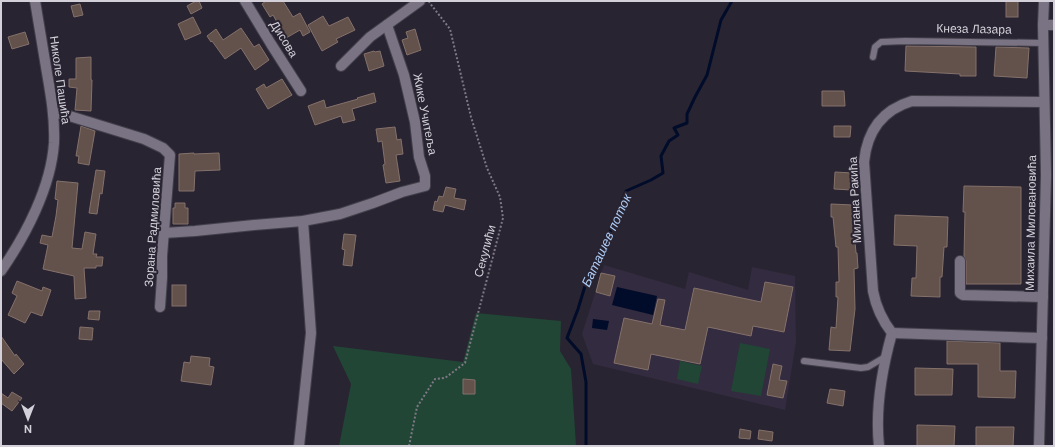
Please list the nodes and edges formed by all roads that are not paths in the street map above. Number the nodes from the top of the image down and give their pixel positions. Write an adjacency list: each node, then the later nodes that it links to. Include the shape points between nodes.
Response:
1 (35, 1): 13 (street, Николе Пашића)
2 (245, 1): 11 (street, Дисова)
3 (420, 1): 5 (street)
4 (1044, 1): 6 (street, Михаила Миловановића)
5 (387, 25): 10 (street, via 370,37); 14 (street, Жике Учитеља, via 404,75 415,122 425,186 340,214)
6 (1043, 25): 7 (street); 8 (street, Михаила Миловановића)
7 (1054, 25)
8 (1043, 43): 9 (lane, Кнеза Лазара, via 881,42 874,49); 12 (street, Михаила Миловановића)
9 (873, 57)
10 (341, 66)
11 (301, 91)
12 (1044, 102): 18 (street, Михаила Миловановића, via 1046,176); 20 (street, Милана Ракића, via 912,101 892,110 876,126 869,139 864,162 873,291 878,310)
13 (53, 113): 15 (street, Зорана Радмиловића, via 144,139 163,148 170,155); 17 (street, Николе Пашића, via 54,143 42,196 19,244)
14 (303, 221): 15 (street); 24 (street, via 311,333)
15 (164, 233): 19 (street, Зорана Радмиловића)
16 (960, 261): 18 (street, via 960,293 963,295)
17 (1, 271)
18 (1043, 297): 21 (street, Михаила Миловановића)
19 (160, 307)
20 (892, 333): 21 (street); 22 (street)
21 (1042, 338): 26 (street, Михаила Миловановића)
22 (885, 357): 23 (lane, via 868,367 861,368); 25 (street, via 879,399)
23 (804, 361)
24 (299, 446)
25 (879, 446)
26 (1039, 446)

